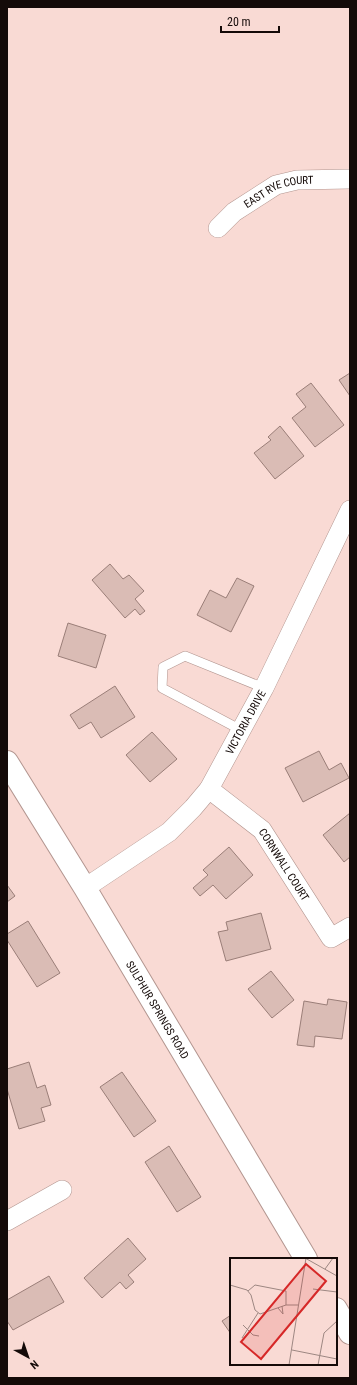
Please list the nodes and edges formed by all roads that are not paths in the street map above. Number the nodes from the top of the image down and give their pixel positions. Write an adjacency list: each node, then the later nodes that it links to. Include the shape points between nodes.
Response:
1 (350, 179): 2 (street, EAST RYE COURT, via 297,180 276,185 234,212)
2 (218, 228)
3 (350, 510): 4 (street, VICTORIA DRIVE)
4 (264, 688): 5 (street, VICTORIA DRIVE); 5 (lane, via 185,656 163,667 162,688)
5 (241, 730): 7 (street, VICTORIA DRIVE)
6 (7, 762): 8 (street, SULPHUR SPRINGS ROAD)
7 (208, 789): 8 (street, VICTORIA DRIVE, via 169,832); 9 (street, CORNWALL COURT, via 262,830 331,938)
8 (85, 888): 12 (street, SULPHUR SPRINGS ROAD)
9 (350, 927)
10 (62, 1190): 11 (street)
11 (7, 1221)
12 (305, 1258)
13 (337, 1311): 14 (street)
14 (350, 1333)

